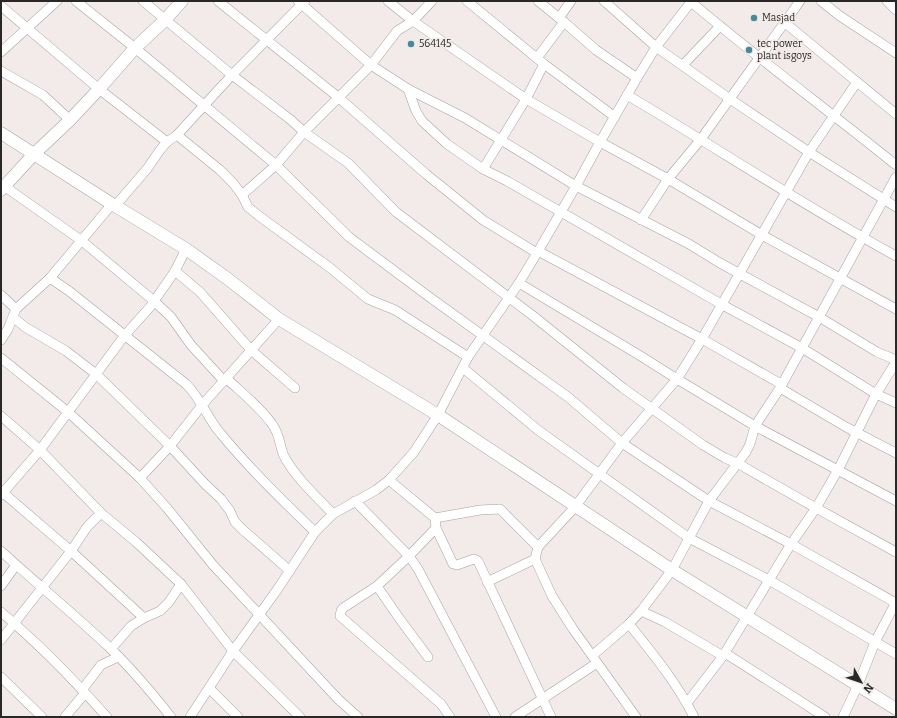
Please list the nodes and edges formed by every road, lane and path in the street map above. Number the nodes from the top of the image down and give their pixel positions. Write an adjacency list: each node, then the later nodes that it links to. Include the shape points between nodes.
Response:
1 (57, 1): 24 (street)
2 (76, 1): 27 (street)
3 (143, 1): 19 (street)
4 (182, 1): 19 (street)
5 (218, 1): 25 (street)
6 (388, 1): 21 (street)
7 (432, 1): 21 (street)
8 (467, 1): 31 (street)
9 (538, 1): 20 (street)
10 (571, 1): 20 (street)
11 (604, 1): 26 (street)
12 (691, 1): 23 (street); 26 (street)
13 (800, 1): 22 (street)
14 (821, 1): 29 (street)
15 (887, 1): 18 (street)
16 (301, 2): 25 (street); 32 (street)
17 (1, 6): 24 (street)
18 (896, 10)
19 (165, 20): 27 (street); 35 (street)
20 (561, 20): 31 (street); 36 (street, via 596,50)
21 (413, 21): 32 (street, via 398,31); 42 (street)
22 (784, 22): 30 (street); 37 (street)
23 (720, 26): 30 (street); 33 (street)
24 (26, 27): 28 (street); 38 (street)
25 (267, 40): 35 (street); 41 (street)
26 (656, 47): 33 (street); 36 (street)
27 (135, 48): 38 (street); 44 (street)
28 (1, 52)
29 (896, 53)
30 (760, 58): 43 (street); 46 (street)
31 (541, 61): 42 (street); 47 (street)
32 (370, 65): 39 (street); 41 (street)
33 (683, 65): 43 (street)
34 (1, 71): 48 (street, via 43,96)
35 (232, 75): 44 (street); 49 (street)
36 (637, 78): 40 (street)
37 (857, 82): 45 (street); 46 (street)
38 (99, 89): 48 (street); 54 (street)
39 (408, 89): 53 (street, via 465,118); 60 (street, via 422,121 447,144)
40 (627, 95): 47 (street); 52 (street)
41 (338, 97): 49 (street); 76 (street, via 483,220)
42 (526, 99): 53 (street); 55 (street)
43 (730, 99): 52 (street); 56 (street)
44 (204, 106): 51 (street); 58 (street)
45 (896, 114)
46 (834, 116): 56 (street); 59 (street)
47 (615, 117): 55 (street)
48 (70, 120): 57 (street)
49 (304, 132): 58 (street); 84 (street, via 348,163 396,212)
50 (1, 133): 57 (street)
51 (177, 135): 54 (street); 66 (street, via 220,170)
52 (701, 139): 62 (street); 65 (street)
53 (500, 140): 60 (street); 63 (street)
54 (167, 142): 68 (street, via 147,169)
55 (600, 142): 62 (street); 63 (street)
56 (809, 152): 65 (street); 67 (street)
57 (34, 154): 64 (street); 68 (street)
58 (276, 165): 66 (street); 92 (street, via 349,237)
59 (896, 165)
60 (483, 169): 70 (street)
61 (896, 177): 67 (street)
62 (668, 179): 71 (street); 72 (street)
63 (576, 186): 70 (street); 71 (street)
64 (3, 188): 74 (street)
65 (787, 192): 72 (street); 73 (street)
66 (242, 195): 97 (street, via 248,207 329,266 360,293 395,310)
67 (884, 198): 69 (street); 73 (street)
68 (114, 205): 74 (street); 75 (street)
69 (896, 207)
70 (561, 212): 76 (street); 86 (street)
71 (641, 220): 79 (street)
72 (762, 235): 79 (street); 81 (street)
73 (862, 237): 77 (street); 81 (street)
74 (82, 241): 80 (street); 85 (street)
75 (186, 249): 78 (street); 90 (street)
76 (538, 252): 82 (street); 93 (street)
77 (896, 256)
78 (175, 271): 85 (street); 96 (street, via 200,292)
79 (739, 274): 86 (street); 89 (street)
80 (50, 278): 88 (street); 91 (street)
81 (840, 278): 87 (street); 89 (street)
82 (519, 282): 84 (street); 103 (street)
83 (1, 295): 88 (street)
84 (508, 297): 92 (street); 109 (street)
85 (154, 301): 91 (street); 102 (street)
86 (721, 304): 93 (street); 95 (street)
87 (896, 309)
88 (14, 313): 94 (street); 101 (street, via 25,327 66,351)
89 (819, 317): 95 (street); 99 (street)
90 (279, 319): 96 (street); 111 (street)
91 (125, 335): 101 (street); 107 (street, via 186,384)
92 (483, 336): 97 (street); 115 (street, via 568,397)
93 (702, 339): 103 (street); 104 (street)
94 (1, 340)
95 (802, 348): 104 (street); 106 (street)
96 (251, 350): 102 (street); 105 (street)
97 (468, 357): 100 (street)
98 (1, 358): 110 (street)
99 (896, 361): 106 (street)
100 (463, 368): 111 (street); 121 (street, via 538,430)
101 (96, 374): 110 (street); 116 (street)
102 (225, 380): 107 (street); 131 (street, via 250,400 272,424 279,436 284,456 294,472)
103 (677, 380): 109 (street); 113 (street)
104 (780, 386): 113 (street); 114 (street)
105 (295, 388)
106 (876, 394): 108 (street); 114 (street)
107 (203, 404): 116 (street); 134 (street, via 219,432 246,464)
108 (896, 404)
109 (652, 409): 115 (street); 119 (street, via 724,458)
110 (68, 412): 117 (street); 122 (street)
111 (438, 415): 123 (street, via 414,452); 128 (street)
112 (1, 416): 117 (street)
113 (755, 426): 119 (street, via 750,444); 120 (street)
114 (856, 432): 118 (street); 120 (street)
115 (622, 443): 121 (street); 126 (street)
116 (170, 446): 122 (street); 145 (street, via 221,499 235,522)
117 (40, 450): 124 (street); 130 (street)
118 (896, 453)
119 (737, 463): 126 (street); 129 (street)
120 (838, 470): 127 (street); 129 (street)
121 (599, 474): 128 (street); 135 (street)
122 (140, 478): 155 (street, via 213,565)
123 (389, 480): 125 (street); 132 (street)
124 (2, 493): 139 (street)
125 (355, 501): 131 (street); 141 (street)
126 (709, 501): 135 (street); 136 (street)
127 (896, 501)
128 (575, 506): 137 (street); 144 (street)
129 (816, 508): 136 (street); 140 (street)
130 (101, 513): 139 (street, via 87,527); 148 (street)
131 (333, 514): 134 (street)
132 (435, 518): 133 (street); 137 (street, via 480,510 500,510)
133 (436, 528): 141 (street); 147 (street, via 453,564 474,559 478,561)
134 (315, 532): 145 (street)
135 (689, 538): 144 (street); 146 (street)
136 (791, 544): 146 (street); 152 (street)
137 (538, 547): 142 (street)
138 (1, 551): 143 (street)
139 (71, 551): 151 (street); 157 (street)
140 (896, 552)
141 (409, 556): 150 (street); 185 (street)
142 (535, 559): 147 (street); 168 (street, via 552,596)
143 (16, 565): 149 (street); 151 (street)
144 (672, 570): 153 (street); 156 (street)
145 (290, 571): 155 (street)
146 (769, 580): 156 (street); 161 (street)
147 (487, 582): 173 (street)
148 (181, 584): 157 (street, via 160,611); 163 (street)
149 (1, 586)
150 (376, 586): 167 (street); 184 (street, via 343,608 340,616 441,704)
151 (41, 588): 158 (street); 162 (street)
152 (896, 602): 161 (street)
153 (641, 611): 159 (street); 164 (street)
154 (1, 612): 158 (street)
155 (260, 615): 163 (street); 183 (street)
156 (747, 617): 164 (street); 170 (street)
157 (144, 618): 162 (street, via 131,626)
158 (14, 623): 160 (street); 172 (street)
159 (630, 624): 168 (street); 174 (street)
160 (1, 640)
161 (875, 642): 165 (street); 170 (street)
162 (111, 649): 166 (street)
163 (233, 651): 171 (street); 182 (street)
164 (724, 654): 174 (street); 190 (street)
165 (896, 654)
166 (118, 656): 172 (street, via 101,665); 179 (street)
167 (428, 657)
168 (595, 659): 173 (street); 188 (street)
169 (1, 677): 176 (street)
170 (858, 685): 175 (street); 191 (street)
171 (209, 688): 180 (street); 181 (street)
172 (84, 692): 177 (street); 178 (street)
173 (543, 698): 186 (street); 187 (street)
174 (687, 703): 189 (street)
175 (896, 709)
176 (42, 717)
177 (65, 717)
178 (107, 717)
179 (171, 717)
180 (190, 717)
181 (238, 717)
182 (300, 717)
183 (358, 717)
184 (450, 717)
185 (496, 717)
186 (515, 717)
187 (551, 717)
188 (636, 717)
189 (694, 717)
190 (825, 717)
191 (843, 717)

